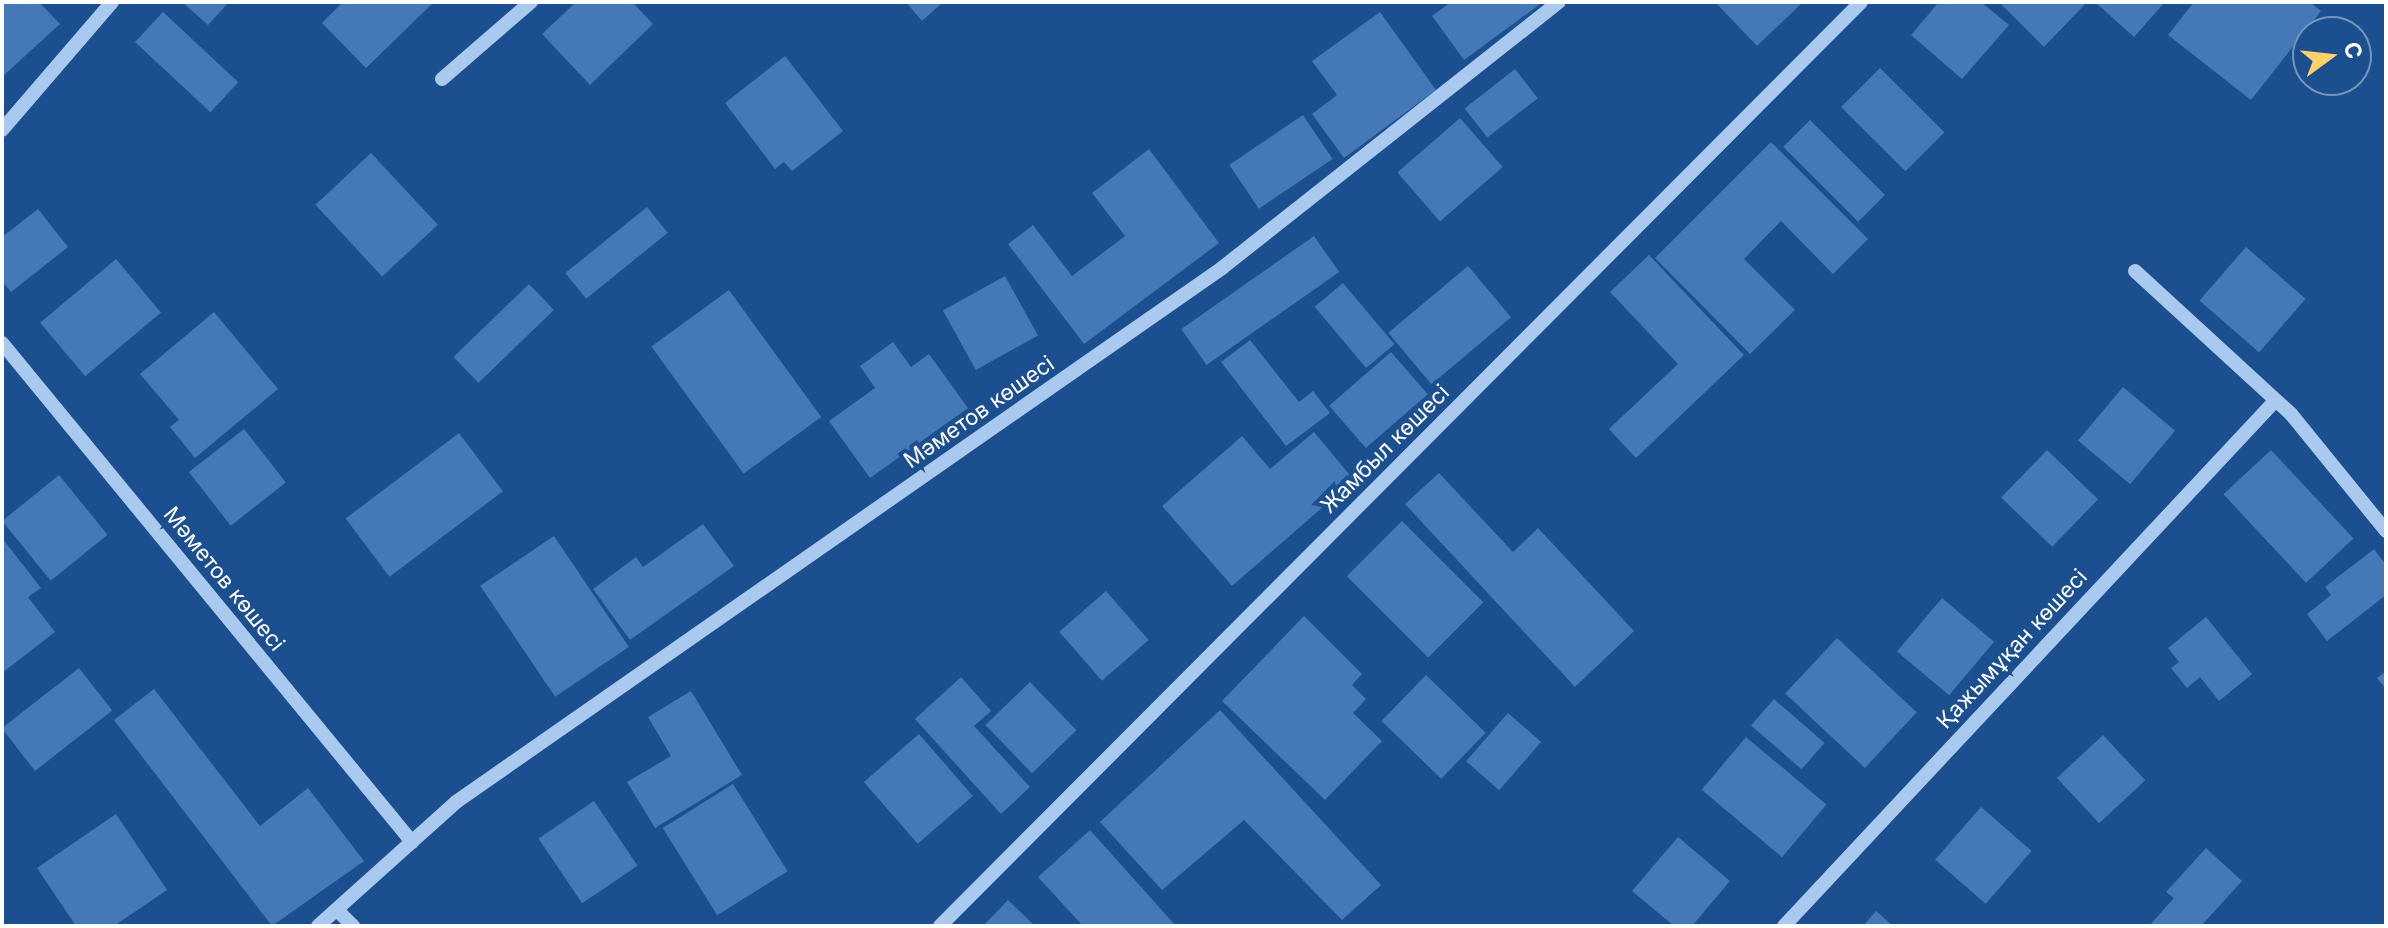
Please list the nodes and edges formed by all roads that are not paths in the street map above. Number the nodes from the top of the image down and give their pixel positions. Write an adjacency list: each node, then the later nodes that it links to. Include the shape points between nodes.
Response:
1 (112, 2): 6 (street)
2 (531, 2): 5 (street)
3 (1559, 2): 11 (street, Мәметов көшесі, via 1222,268 545,739)
4 (1861, 2): 15 (street, Жамбыл көшесі)
5 (442, 79)
6 (2, 130)
7 (2135, 271): 9 (street, via 2232,356)
8 (2, 343): 11 (street, Мәметов көшесі)
9 (2273, 403): 10 (street, via 2309,433); 16 (street, Қажымұқан көшесі)
10 (2386, 531)
11 (412, 842): 12 (street, Мәметов көшесі)
12 (337, 910): 13 (street, Мәметов көшесі); 14 (street)
13 (318, 926)
14 (353, 926)
15 (940, 926)
16 (1784, 926)

